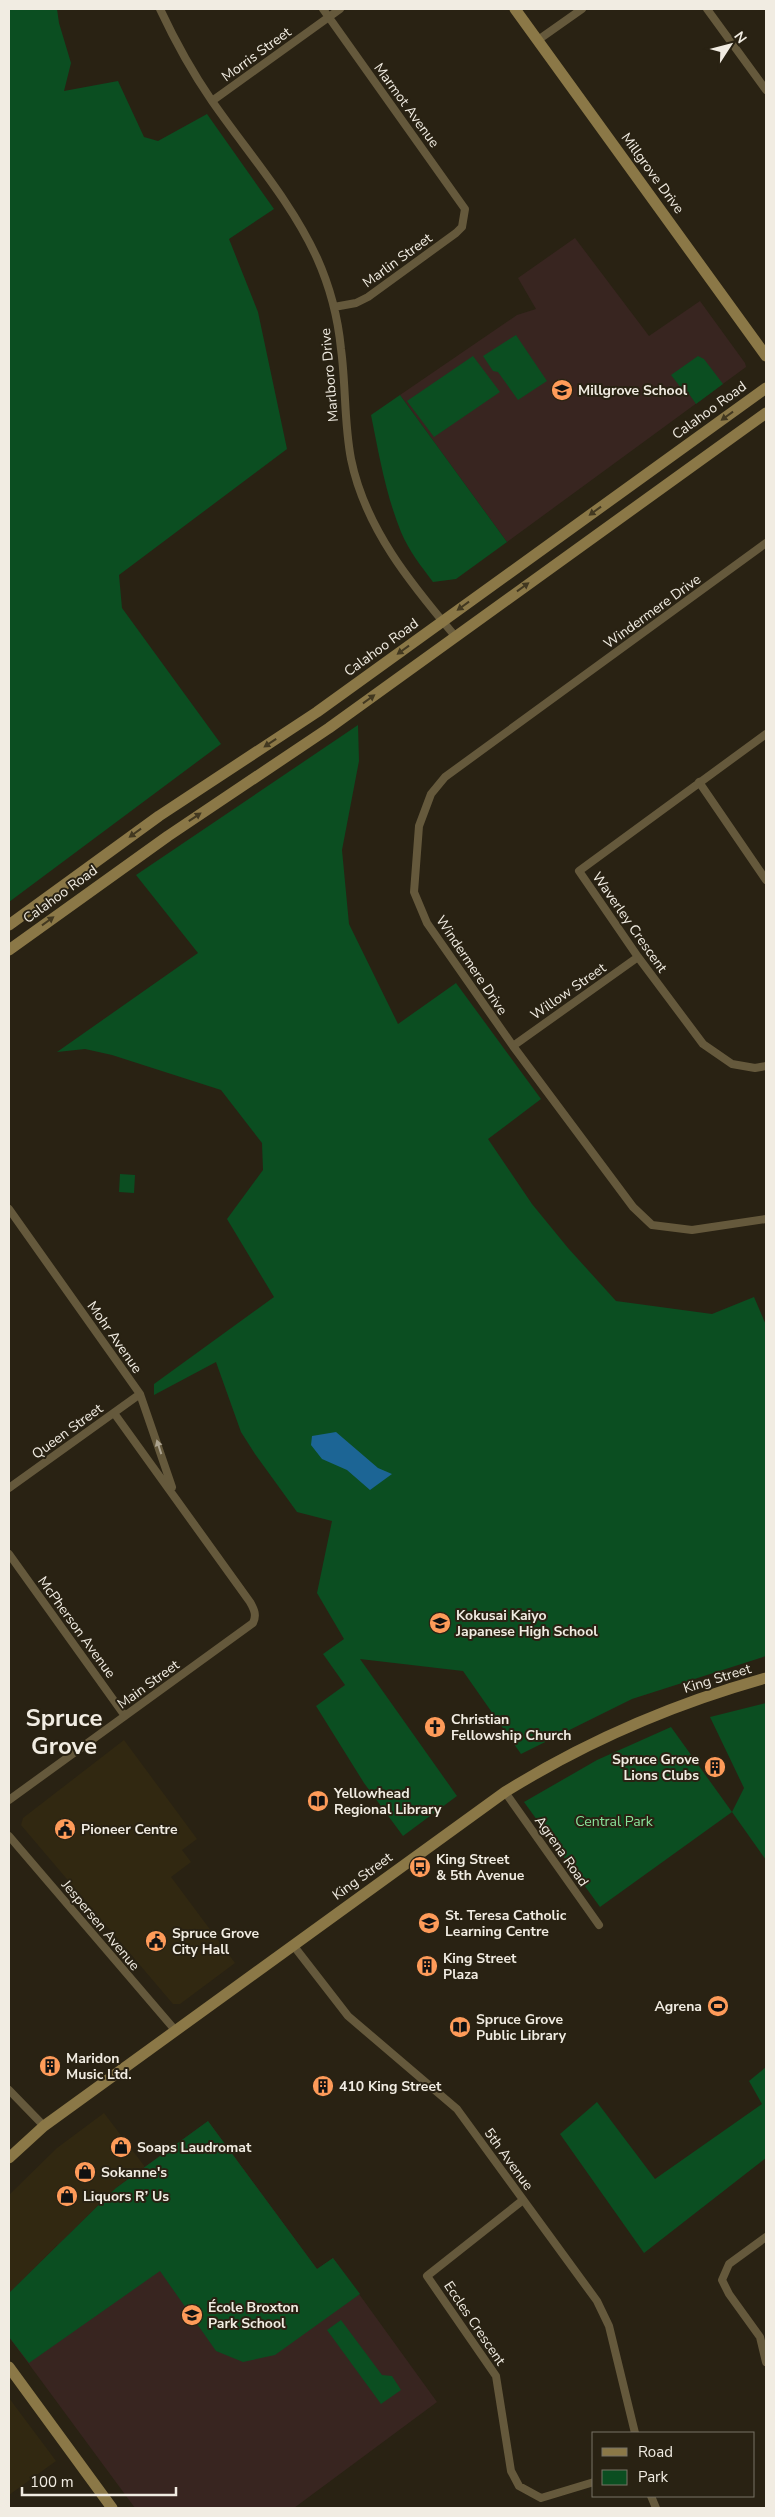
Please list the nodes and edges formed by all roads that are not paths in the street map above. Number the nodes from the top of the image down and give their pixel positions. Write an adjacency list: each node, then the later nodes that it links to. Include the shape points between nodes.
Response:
1 (160, 9): 10 (street, Marlboro Drive)
2 (323, 9): 7 (street, Marmot Avenue)
3 (340, 9): 7 (street, Morris Street)
4 (515, 9): 8 (main road, Millgrove Drive)
5 (582, 9): 8 (street)
6 (706, 9): 9 (street)
7 (328, 17): 10 (street, Morris Street); 11 (street, Marmot Avenue, via 462,202 466,209)
8 (538, 40): 13 (main road, Millgrove Drive)
9 (766, 90)
10 (212, 101): 12 (street, Marlboro Drive, via 305,235)
11 (465, 218): 12 (street, Marlin Street, via 456,234 368,297)
12 (334, 307): 17 (street, Marlboro Drive, via 342,351 346,426 360,492 382,538)
13 (766, 356)
14 (766, 388): 17 (main road, Calahoo Road, one-way to 17)
15 (766, 413): 18 (main road, Calahoo Road, one-way to 15)
16 (766, 543): 25 (street, Windermere Drive, via 445,777 431,794 419,826 414,892 427,922)
17 (443, 621): 18 (street, Marlboro Drive); 22 (main road, Calahoo Road, one-way to 22, via 317,712 159,816)
18 (456, 636): 23 (main road, Calahoo Road, one-way to 18)
19 (766, 734): 20 (street, Waverley Crescent)
20 (699, 782): 21 (street); 24 (street, Waverley Crescent, via 579,871)
21 (766, 880)
22 (9, 925)
23 (9, 950)
24 (638, 957): 25 (street, Willow Street); 26 (street, Waverley Crescent, via 703,1044 732,1064 755,1068)
25 (513, 1046): 28 (street, Windermere Drive, via 633,1207 652,1225 692,1230)
26 (766, 1066)
27 (9, 1209): 29 (street, Mohr Avenue)
28 (766, 1219)
29 (140, 1394): 30 (street, Queen Street); 32 (street, Mohr Avenue, one-way to 29)
30 (114, 1412): 31 (street, Queen Street); 32 (street, Mohr Avenue)
31 (9, 1488)
32 (174, 1494): 34 (street, Mohr Avenue, via 250,1602 255,1611)
33 (9, 1554): 36 (street, McPherson Avenue)
34 (253, 1623): 36 (street, Main Street)
35 (766, 1678): 37 (main road, King Street, via 692,1701 621,1729 569,1754)
36 (125, 1716): 38 (street, Main Street)
37 (505, 1792): 40 (street, Agrena Road); 41 (main road, King Street)
38 (9, 1800)
39 (9, 1836): 42 (street, Jespersen Avenue)
40 (599, 1925)
41 (293, 1945): 42 (main road, King Street); 46 (street, 5th Avenue, via 348,2016 457,2109)
42 (174, 2030): 44 (main road, King Street)
43 (9, 2090): 44 (street)
44 (44, 2126): 45 (main road, King Street)
45 (9, 2158)
46 (523, 2200): 50 (street, 5th Avenue, via 605,2312); 51 (street, Eccles Crescent, via 427,2276 496,2376 511,2471 519,2486 541,2498)
47 (766, 2237): 48 (street, via 729,2264 722,2280 760,2337)
48 (766, 2362)
49 (9, 2367): 52 (main road)
50 (635, 2432)
51 (592, 2483)
52 (112, 2508)

